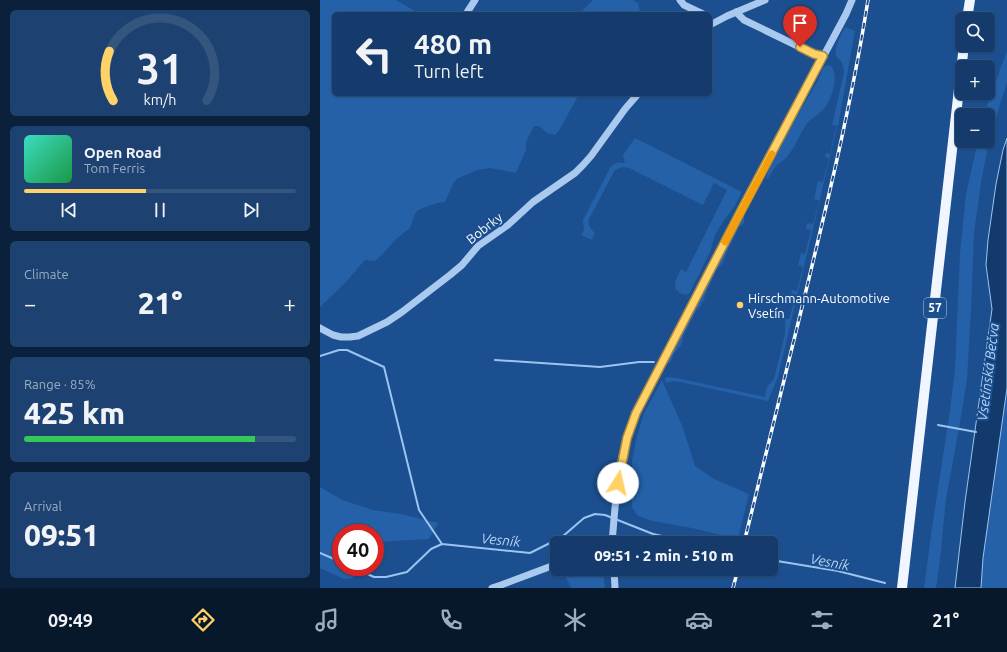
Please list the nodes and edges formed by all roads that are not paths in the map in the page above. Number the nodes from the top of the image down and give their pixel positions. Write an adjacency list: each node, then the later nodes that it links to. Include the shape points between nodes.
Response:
1 (475, 0): 6 (street)
2 (680, 0): 7 (street)
3 (765, 0): 8 (street)
4 (852, 0): 12 (street)
5 (970, 0): 9 (main road)
6 (467, 12)
7 (698, 12)
8 (736, 12): 10 (street); 12 (street, via 744,20)
9 (969, 12)
10 (712, 21)
11 (963, 52): 20 (main road, 57)
12 (823, 56): 15 (street, via 636,413 627,438 616,498)
13 (636, 96): 14 (street, Bobrky, via 575,173 533,202 508,225 478,246 450,275 402,312 388,322 358,336 341,337)
14 (320, 328)
15 (613, 536)
16 (550, 567): 18 (street)
17 (614, 576): 19 (street)
18 (492, 588)
19 (615, 588)
20 (902, 588)

